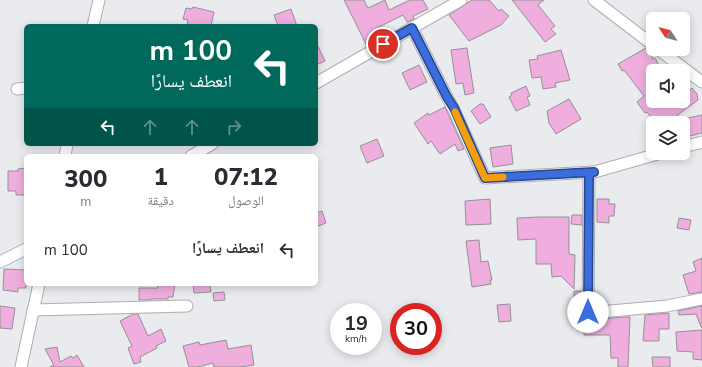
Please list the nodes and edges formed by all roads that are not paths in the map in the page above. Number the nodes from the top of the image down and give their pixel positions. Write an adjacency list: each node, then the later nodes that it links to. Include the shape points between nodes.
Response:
1 (98, 0): 4 (street)
2 (462, 0): 5 (street)
3 (594, 0): 6 (street)
4 (92, 24)
5 (412, 28): 8 (street); 15 (street, via 454,108 485,178)
6 (646, 40)
7 (667, 56): 9 (street)
8 (318, 82)
9 (702, 82)
10 (702, 142): 11 (street)
11 (690, 145)
12 (209, 146): 13 (street)
13 (195, 154)
14 (646, 157): 15 (street)
15 (594, 172): 19 (street, via 589,177 588,312 667,306)
16 (24, 250): 17 (street)
17 (0, 262)
18 (39, 286): 21 (street)
19 (702, 299)
20 (187, 306): 21 (street)
21 (33, 310): 22 (street)
22 (21, 367)

